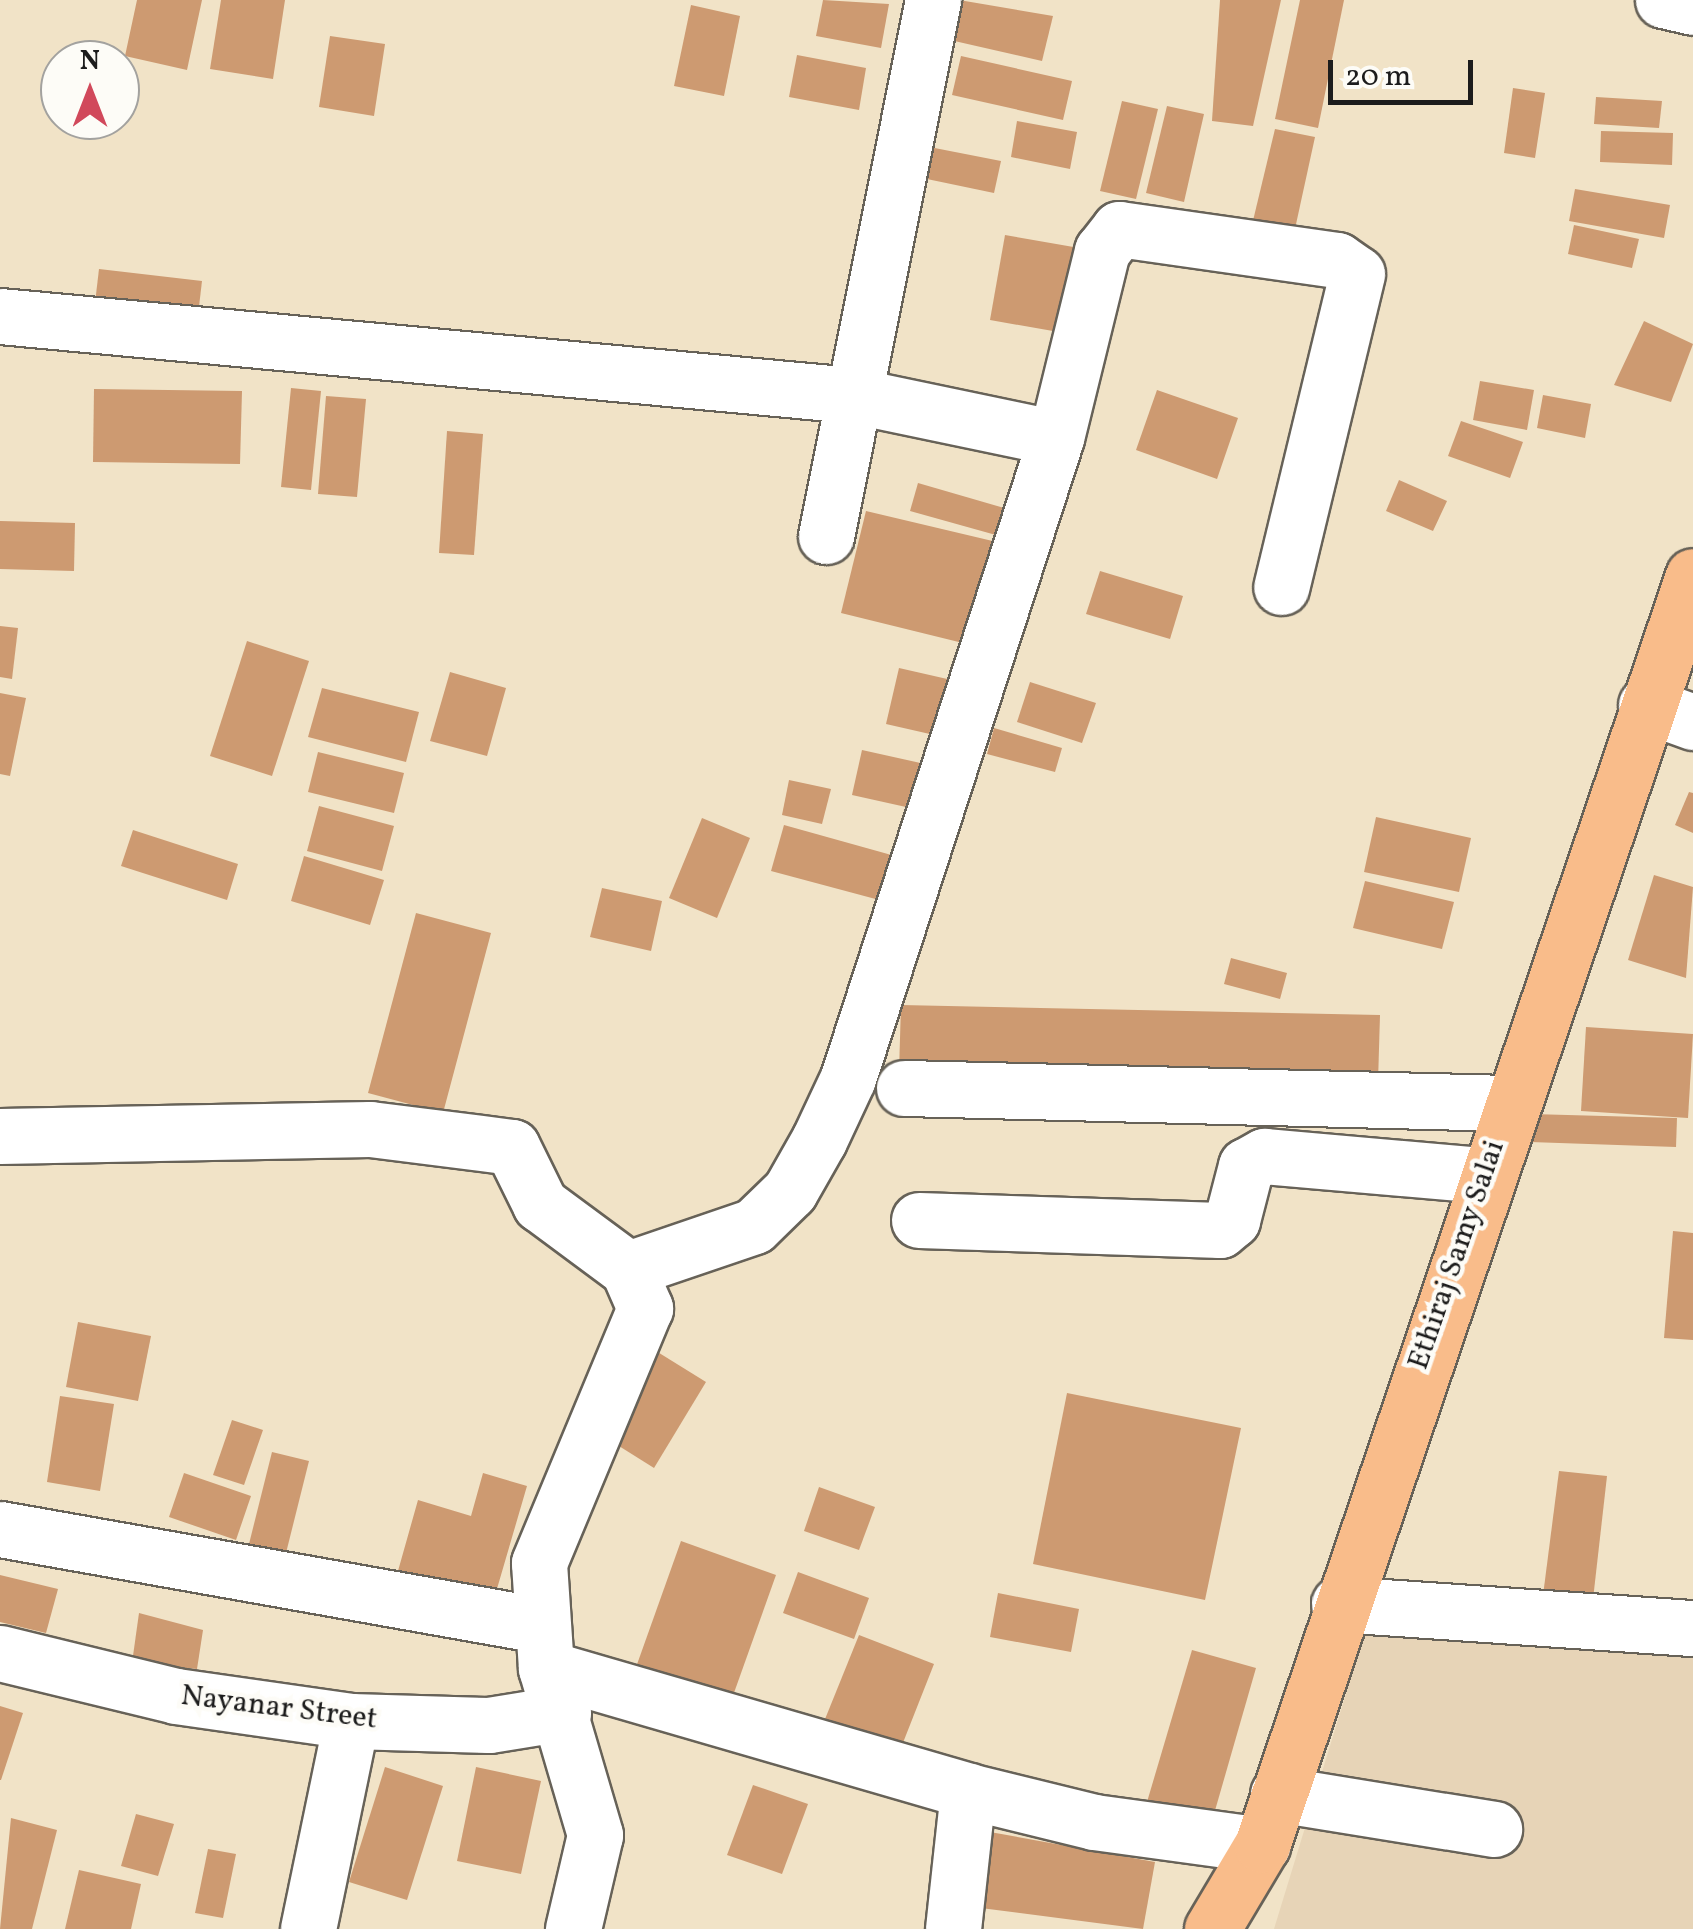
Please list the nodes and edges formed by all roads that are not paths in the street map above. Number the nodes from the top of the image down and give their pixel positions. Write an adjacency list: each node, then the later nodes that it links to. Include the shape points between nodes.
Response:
1 (933, 0): 5 (street)
2 (1663, 0): 3 (street)
3 (1693, 7)
4 (0, 316): 5 (street)
5 (852, 395): 6 (street); 7 (street)
6 (1056, 438): 9 (street, via 1102,251 1119,229 1350,266 1358,295); 16 (street, via 848,1078 818,1140 790,1191 754,1226)
7 (826, 536)
8 (1693, 576): 10 (main road, Ethiraj Samy Salai)
9 (1281, 587)
10 (1669, 714): 12 (main road, Ethiraj Samy Salai)
11 (904, 1088): 12 (street)
12 (1508, 1103): 14 (main road, Ethiraj Samy Salai)
13 (0, 1136): 16 (street, via 370,1129 512,1147 540,1204)
14 (1483, 1175): 15 (street, via 1264,1156 1246,1166 1232,1220 1220,1230); 18 (main road, Ethiraj Samy Salai)
15 (919, 1220)
16 (628, 1269): 21 (street, via 645,1308 539,1563)
17 (0, 1529): 21 (street)
18 (1339, 1604): 19 (street); 24 (main road, Ethiraj Samy Salai)
19 (1693, 1628)
20 (0, 1653): 22 (street, Nayanar Street, via 176,1696)
21 (550, 1669): 22 (street, Nayanar Street, via 489,1726); 23 (street); 27 (street, via 595,1835)
22 (351, 1722): 26 (street)
23 (968, 1791): 24 (street, via 1094,1822); 28 (street)
24 (1270, 1820): 25 (street); 29 (main road, Ethiraj Samy Salai)
25 (1494, 1829)
26 (308, 1929)
27 (573, 1929)
28 (953, 1929)
29 (1212, 1929)

